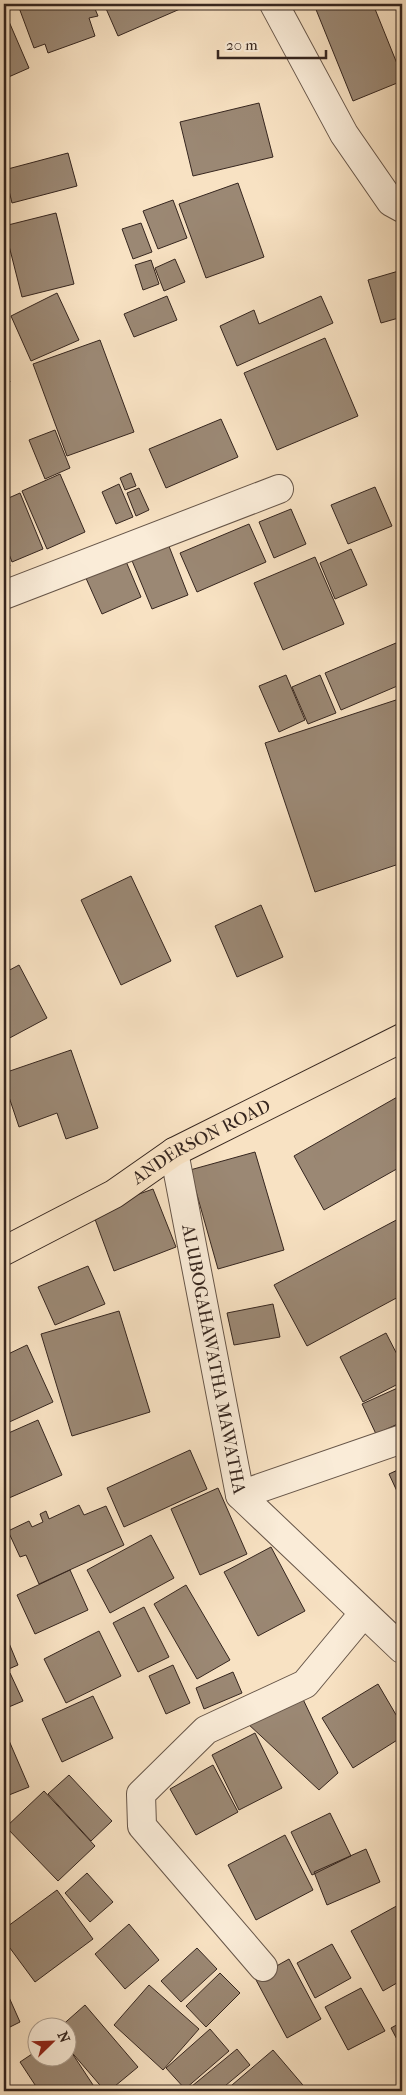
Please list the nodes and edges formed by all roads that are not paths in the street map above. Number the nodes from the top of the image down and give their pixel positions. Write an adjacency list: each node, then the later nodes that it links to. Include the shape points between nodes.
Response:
1 (274, 4): 2 (street, via 344,134 391,202)
2 (402, 208)
3 (279, 489): 4 (street)
4 (4, 595)
5 (402, 1038): 6 (main road, ANDERSON ROAD)
6 (174, 1152): 7 (main road, ANDERSON ROAD, via 114,1194); 9 (street, ALUBOGAHAWATHA MAWATHA)
7 (4, 1251)
8 (402, 1438): 9 (street)
9 (240, 1495): 10 (street, ALUBOGAHAWATHA MAWATHA)
10 (363, 1614): 11 (street, ALUBOGAHAWATHA MAWATHA); 12 (street, via 305,1684 206,1730 141,1794 142,1826)
11 (402, 1649)
12 (262, 1967)

